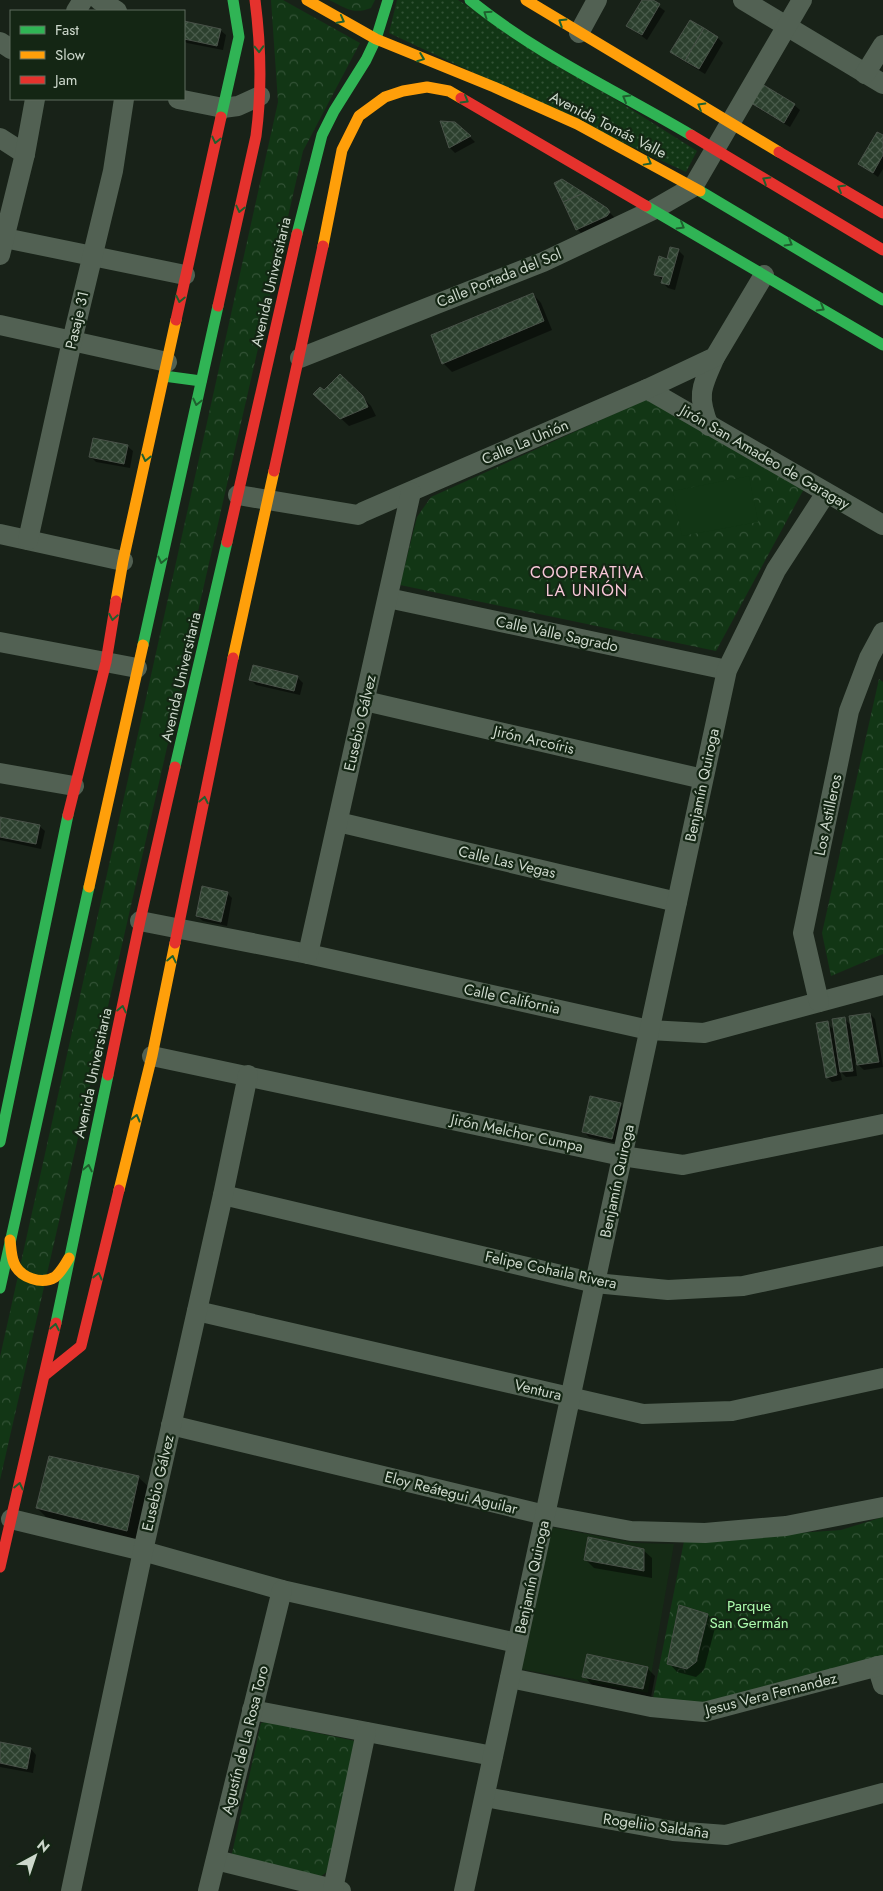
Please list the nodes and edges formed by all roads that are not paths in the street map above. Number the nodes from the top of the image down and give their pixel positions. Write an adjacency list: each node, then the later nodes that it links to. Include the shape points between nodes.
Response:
1 (99, 0): 11 (street)
2 (255, 0): 20 (main road, one-way to 20)
3 (307, 0): 14 (main road, Avenida Tomás Valle, one-way to 14)
4 (388, 0): 14 (main road, Avenida Universitaria)
5 (470, 0): 27 (main road, Avenida Tomás Valle, one-way to 5, via 540,48)
6 (526, 0): 13 (main road, one-way to 6)
7 (597, 0): 13 (street)
8 (743, 0): 12 (street)
9 (802, 0): 12 (street)
10 (234, 3): 24 (main road, via 239,37)
11 (115, 10)
12 (787, 26): 17 (street); 25 (street)
13 (579, 33): 25 (main road, one-way to 13)
14 (376, 40): 16 (main road, Avenida Tomás Valle, one-way to 16); 49 (main road, Avenida Universitaria, via 322,135)
15 (883, 45): 17 (street)
16 (458, 72): 19 (main road); 29 (main road, Avenida Tomás Valle, one-way to 29, via 577,124)
17 (865, 74): 18 (street)
18 (883, 84)
19 (449, 91): 30 (main road, one-way to 30); 42 (main road, via 427,87 403,91 385,97 359,116 342,150)
20 (260, 96): 24 (street, via 238,106); 44 (main road, one-way to 44, via 256,136)
21 (35, 100): 28 (street)
22 (124, 100): 34 (street, Pasaje 31, via 112,171)
23 (183, 100): 24 (street)
24 (223, 108): 35 (main road, one-way to 35)
25 (730, 123): 27 (street); 31 (main road, one-way to 25)
26 (0, 138): 28 (street)
27 (715, 149): 29 (street); 33 (main road, Avenida Tomás Valle, one-way to 27)
28 (25, 154): 32 (street)
29 (693, 186): 30 (street, Calle Portada del Sol); 37 (main road, Avenida Tomás Valle, one-way to 37)
30 (653, 210): 36 (main road, one-way to 36); 42 (street, Calle Portada del Sol, via 543,262)
31 (883, 213)
32 (1, 243): 34 (street)
33 (883, 250)
34 (92, 256): 35 (street); 39 (street, Pasaje 31)
35 (185, 275): 43 (main road, one-way to 43)
36 (764, 275): 40 (main road, one-way to 40); 41 (street)
37 (883, 300)
38 (0, 325): 39 (street)
39 (72, 341): 43 (street); 55 (street, Pasaje 31)
40 (883, 345)
41 (715, 357): 45 (street, Calle La Unión); 46 (street, via 702,387 702,408)
42 (300, 358): 50 (main road)
43 (166, 369): 44 (main road); 56 (main road, one-way to 56)
44 (201, 382): 62 (main road, one-way to 62)
45 (647, 389): 46 (street, Jirón San Amadeo de Garagay); 47 (street, Calle La Unión)
46 (709, 426): 48 (street, Jirón San Amadeo de Garagay)
47 (411, 492): 51 (street, Calle La Unión); 52 (street, Eusebio Gálvez)
48 (826, 493): 53 (street, Jirón San Amadeo de Garagay); 63 (street, Benjamín Quiroga, via 776,570)
49 (238, 494): 50 (street, Calle La Unión); 70 (main road, Avenida Universitaria)
50 (268, 501): 51 (street, Calle La Unión, via 358,515); 71 (main road, one-way to 50)
51 (363, 512): 52 (street)
52 (404, 523): 57 (street, Eusebio Gálvez)
53 (883, 525)
54 (0, 534): 55 (street)
55 (28, 540): 56 (street)
56 (123, 561): 60 (main road, one-way to 60)
57 (388, 598): 63 (street, Calle Valle Sagrado); 64 (street, Eusebio Gálvez)
58 (883, 632): 61 (street, Los Astilleros)
59 (0, 642): 60 (street)
60 (106, 662): 62 (street); 67 (main road)
61 (876, 662): 74 (street, Los Astilleros, via 849,711 803,933)
62 (137, 668): 82 (main road)
63 (726, 670): 66 (street, Benjamín Quiroga)
64 (365, 701): 66 (street, Jirón Arcoíris); 68 (street, Eusebio Gálvez)
65 (0, 773): 67 (street)
66 (703, 779): 69 (street, Benjamín Quiroga)
67 (74, 786): 79 (main road)
68 (338, 822): 69 (street, Calle Las Vegas); 72 (street, Eusebio Gálvez)
69 (677, 902): 75 (street, Benjamín Quiroga)
70 (140, 921): 71 (street, Calle California); 84 (main road, Avenida Universitaria, one-way to 70)
71 (178, 928): 72 (street, Calle California); 76 (main road, one-way to 71)
72 (308, 954): 75 (street, Calle California)
73 (883, 985): 74 (street, Calle California)
74 (819, 1002): 75 (street, Calle California, via 704,1033)
75 (649, 1030): 80 (street, Benjamín Quiroga)
76 (152, 1056): 77 (street, Jirón Melchor Cumpa); 88 (main road, one-way to 76, via 81,1346)
77 (248, 1075): 80 (street, Jirón Melchor Cumpa); 81 (street, Eusebio Gálvez)
78 (883, 1124): 80 (street, Jirón Melchor Cumpa, via 684,1165)
79 (0, 1142)
80 (622, 1156): 85 (street, Benjamín Quiroga)
81 (223, 1194): 85 (street, Felipe Cohaila Rivera); 87 (street, Eusebio Gálvez)
82 (10, 1240): 84 (main road, via 15,1265 24,1275 36,1280 57,1276); 86 (main road)
83 (883, 1256): 85 (street, Felipe Cohaila Rivera, via 743,1286 668,1290)
84 (69, 1258): 88 (main road, Avenida Universitaria, one-way to 84)
85 (595, 1282): 90 (street, Benjamín Quiroga)
86 (0, 1288)
87 (197, 1311): 90 (street, Ventura); 91 (street, Eusebio Gálvez)
88 (45, 1375): 94 (main road, Avenida Universitaria, one-way to 88)
89 (883, 1378): 90 (street, Ventura, via 732,1411 643,1414)
90 (570, 1398): 93 (street, Benjamín Quiroga)
91 (171, 1426): 93 (street, Eloy Reátegui Aguilar); 95 (street, Eusebio Gálvez)
92 (883, 1507): 93 (street, Eloy Reátegui Aguilar, via 786,1526 704,1533 631,1532)
93 (545, 1515): 98 (street, Benjamín Quiroga)
94 (12, 1519): 95 (street); 96 (main road, Avenida Universitaria)
95 (143, 1551): 97 (street); 108 (street, Eusebio Gálvez)
96 (0, 1567)
97 (282, 1590): 98 (street); 101 (street, Agustín de La Rosa Toro)
98 (517, 1643): 100 (street, Benjamín Quiroga)
99 (881, 1672): 100 (street, Jesus Vera Fernandez, via 704,1712 651,1707)
100 (510, 1678): 103 (street, Benjamín Quiroga)
101 (252, 1710): 102 (street); 106 (street, Agustín de La Rosa Toro)
102 (366, 1732): 103 (street); 107 (street)
103 (493, 1756): 105 (street, Benjamín Quiroga)
104 (883, 1793): 105 (street, Rogeliio Saldaña, via 726,1835 673,1831)
105 (485, 1798): 110 (street, Benjamín Quiroga)
106 (216, 1860): 107 (street); 109 (street, Agustín de La Rosa Toro)
107 (337, 1890)
108 (71, 1891)
109 (208, 1891)
110 (464, 1891)

